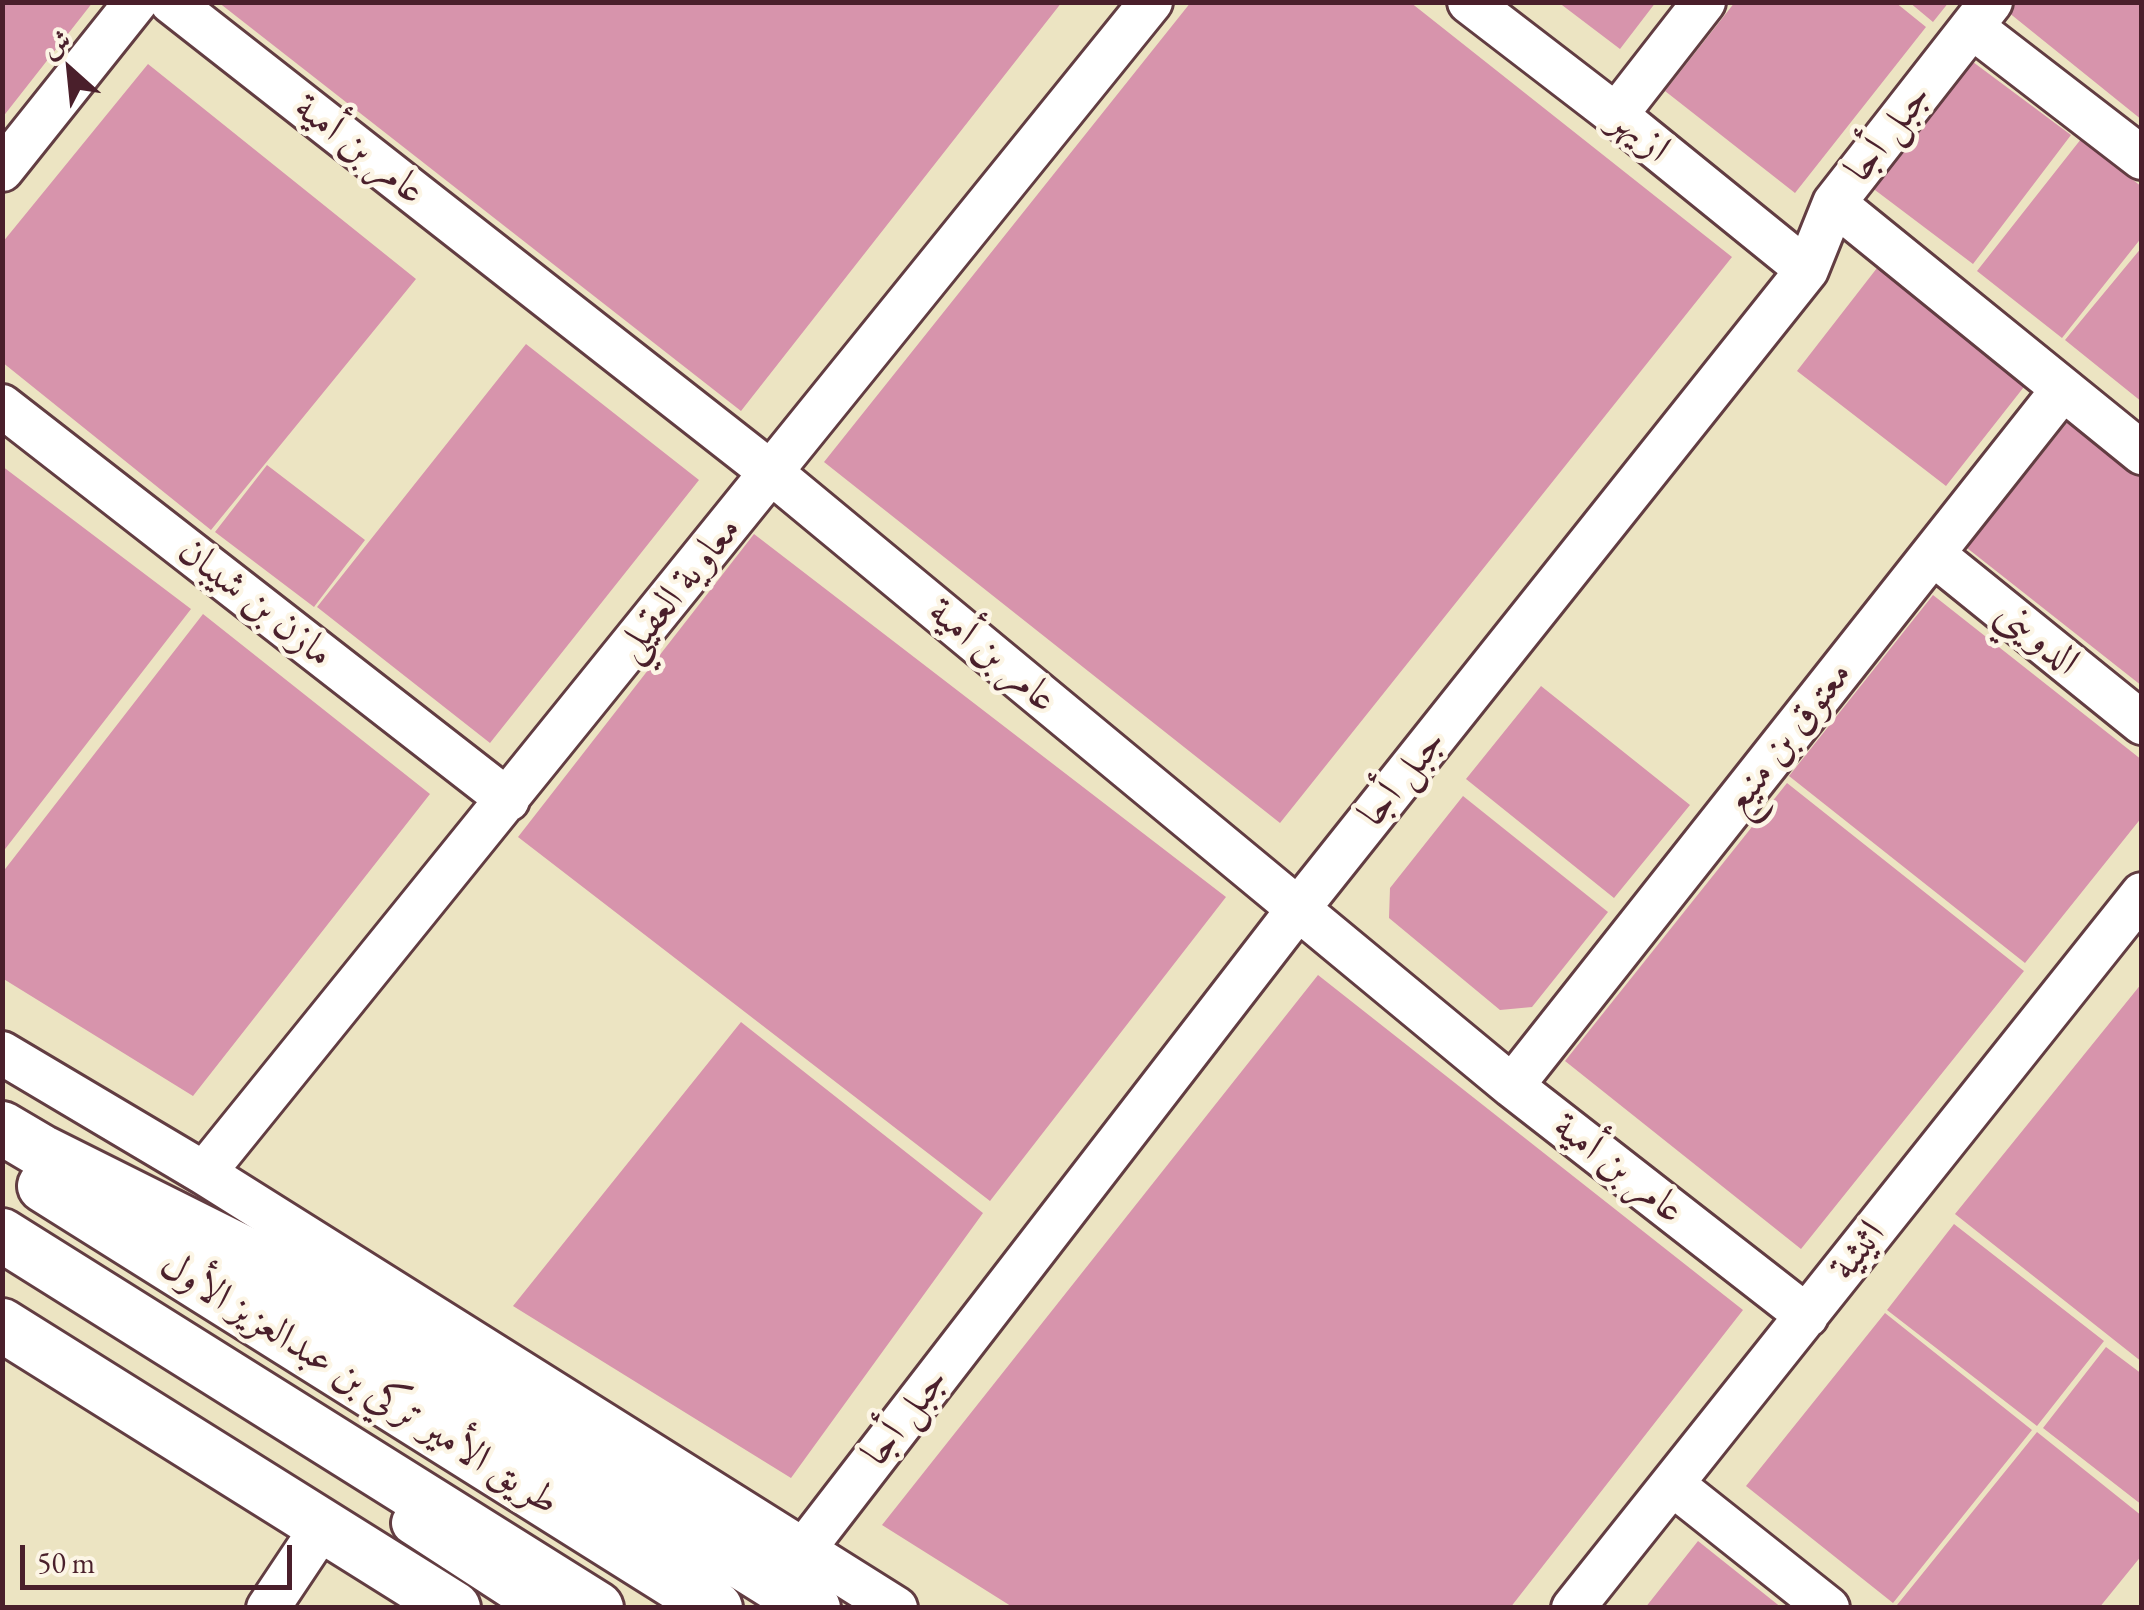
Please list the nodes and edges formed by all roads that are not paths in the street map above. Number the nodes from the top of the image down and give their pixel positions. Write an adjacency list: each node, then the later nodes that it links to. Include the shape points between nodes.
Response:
1 (136, 2): 9 (street)
2 (172, 2): 15 (street, عامر بن أمية)
3 (1151, 2): 15 (street, معاوية العقيلي)
4 (1469, 2): 7 (street, ازيهر)
5 (1704, 2): 7 (street)
6 (1982, 15): 8 (street); 10 (street, جبل أجا)
7 (1616, 115): 11 (street, ازيهر)
8 (2142, 158)
9 (2, 170)
10 (1834, 203): 11 (street, جبل أجا); 12 (street)
11 (1807, 270): 20 (street, جبل أجا)
12 (2063, 389): 14 (street); 16 (street, معتوق بن منيع)
13 (2, 406): 18 (street, مازن بن شيبان)
14 (2142, 453)
15 (773, 474): 18 (street, معاوية العقيلي); 20 (street, عامر بن أمية)
16 (1933, 554): 17 (street, الدويني); 22 (street, معتوق بن منيع)
17 (2142, 723)
18 (508, 800): 25 (street, معاوية العقيلي)
19 (2142, 894): 28 (street, اثيثية)
20 (1298, 909): 22 (street, عامر بن أمية); 32 (street, جبل أجا)
21 (2, 1053): 25 (street)
22 (1512, 1086): 28 (street, عامر بن أمية)
23 (2, 1128): 38 (main road, via 251,1256)
24 (2, 1160): 37 (main road, طريق الأمير تركي بن عبدالعزيز الأول)
25 (204, 1173): 32 (street)
26 (2, 1235): 36 (main road, طريق الأمير تركي بن عبدالعزيز الأول)
27 (2, 1254): 35 (street)
28 (1807, 1316): 30 (street, اثيثية)
29 (2, 1325): 31 (main road)
30 (1672, 1484): 40 (street, اثيثية); 41 (street)
31 (324, 1524): 33 (street); 34 (main road)
32 (805, 1548): 39 (street)
33 (268, 1608)
34 (454, 1608)
35 (544, 1608)
36 (597, 1608)
37 (716, 1608)
38 (814, 1608)
39 (896, 1608)
40 (1574, 1608)
41 (1828, 1608)

